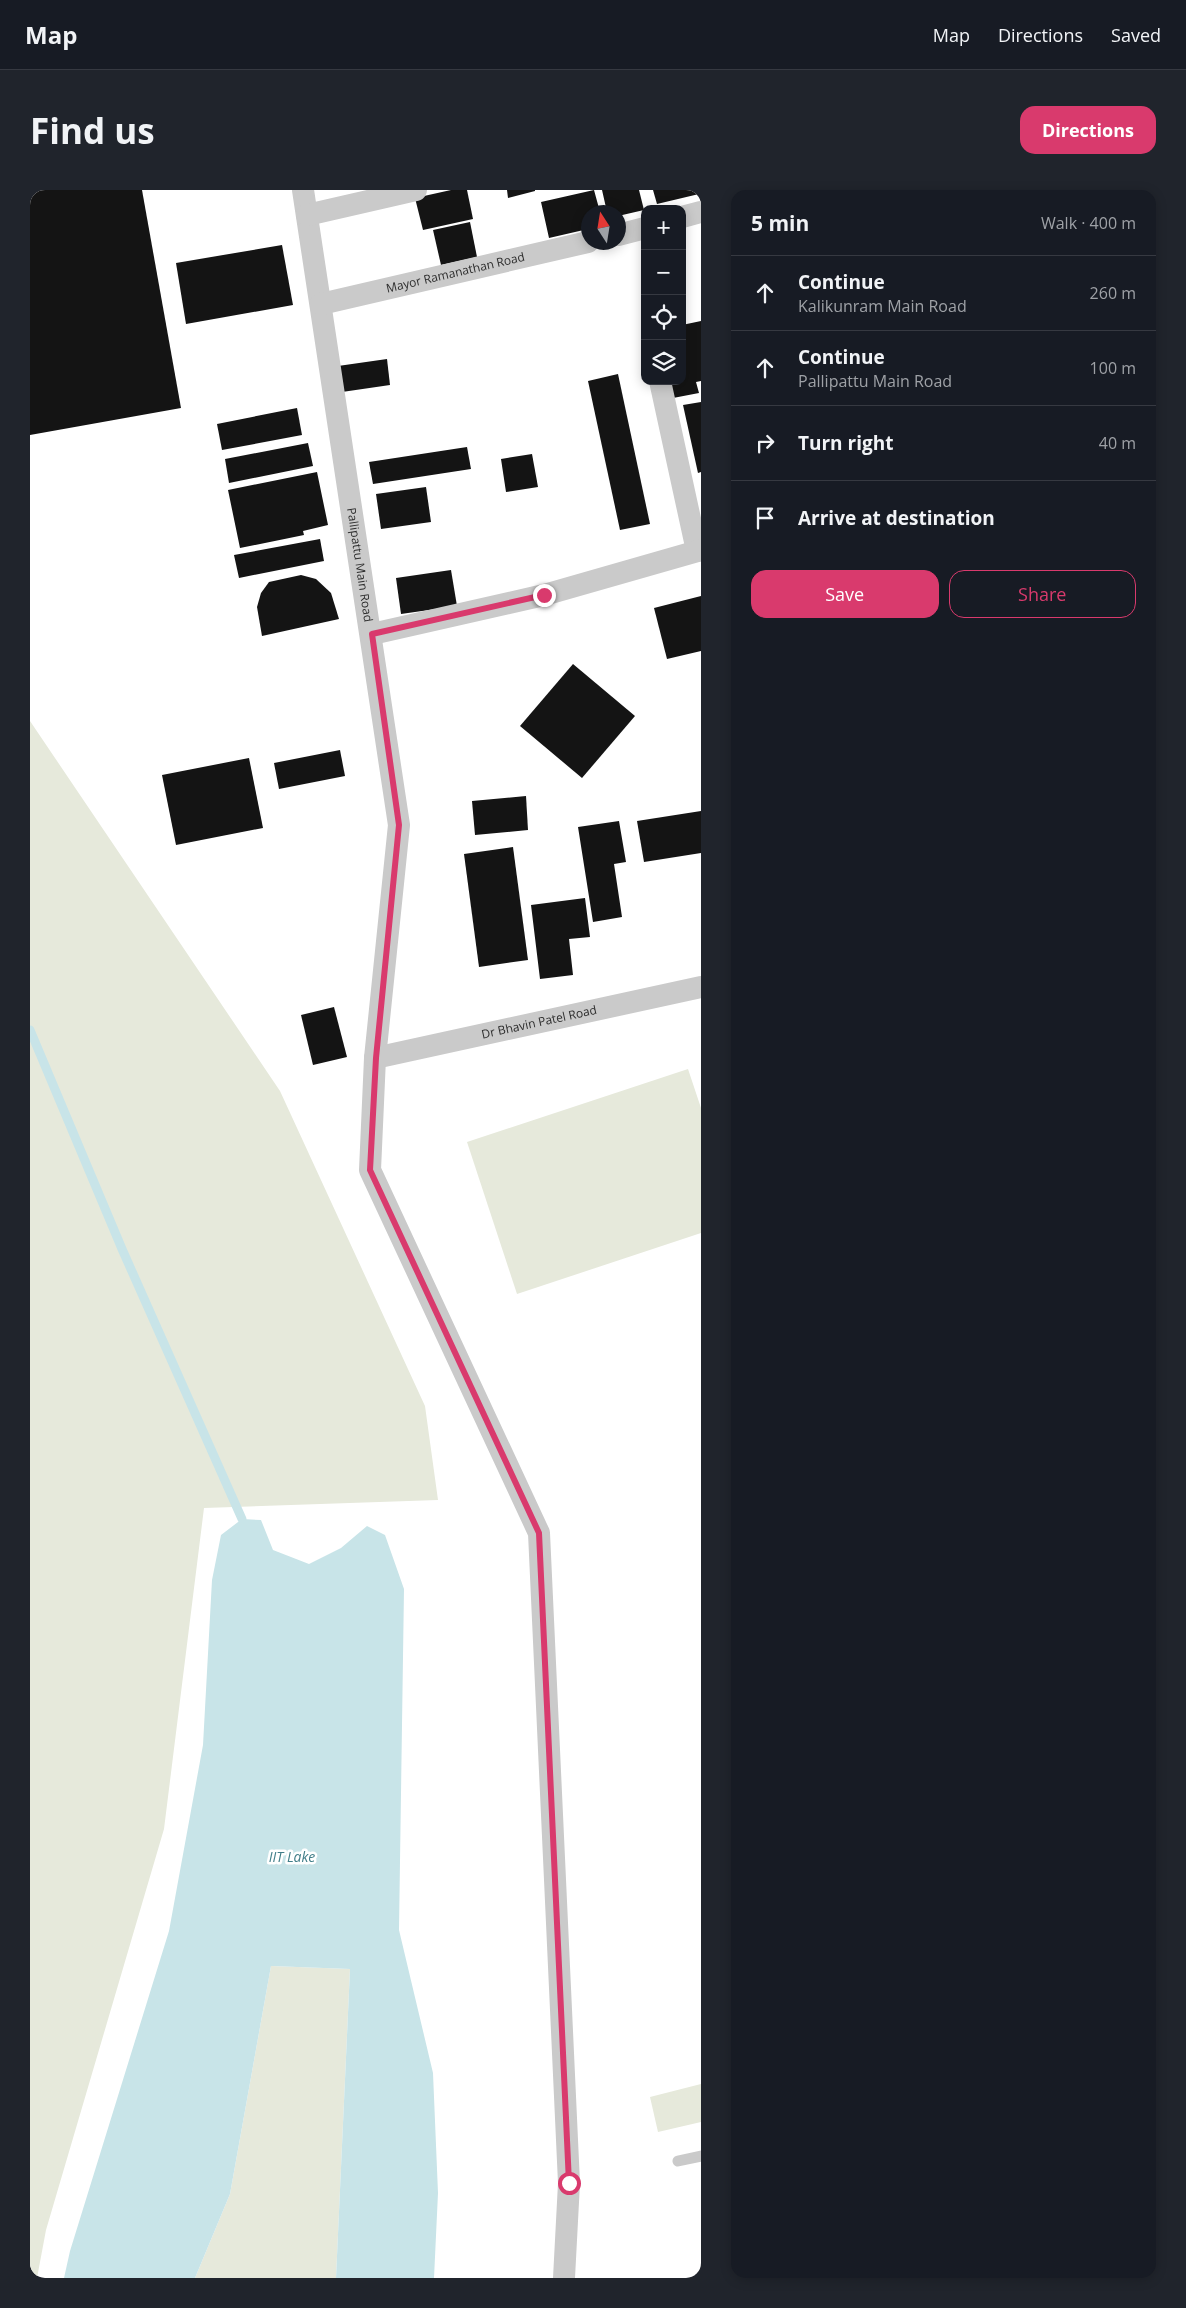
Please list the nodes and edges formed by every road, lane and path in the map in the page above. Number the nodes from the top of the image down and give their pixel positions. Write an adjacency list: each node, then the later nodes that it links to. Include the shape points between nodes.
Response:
1 (303, 190): 4 (street, Pallipattu Main Road)
2 (416, 190): 4 (street)
3 (701, 212): 5 (street)
4 (307, 216): 9 (street, Pallipattu Main Road)
5 (686, 216)
6 (641, 229): 7 (street)
7 (626, 233)
8 (581, 244): 9 (street, Mayor Ramanathan Road)
9 (321, 304): 12 (street, Pallipattu Main Road)
10 (661, 385): 11 (street)
11 (699, 551): 12 (street, via 544,595)
12 (372, 634): 14 (street, Pallipattu Main Road, via 399,825)
13 (701, 987): 14 (street, Dr Bhavin Patel Road)
14 (376, 1058): 17 (street, Pallipattu Main Road, via 370,1170 539,1533 569,2183)
15 (701, 2156): 16 (lane)
16 (678, 2161)
17 (564, 2278)

